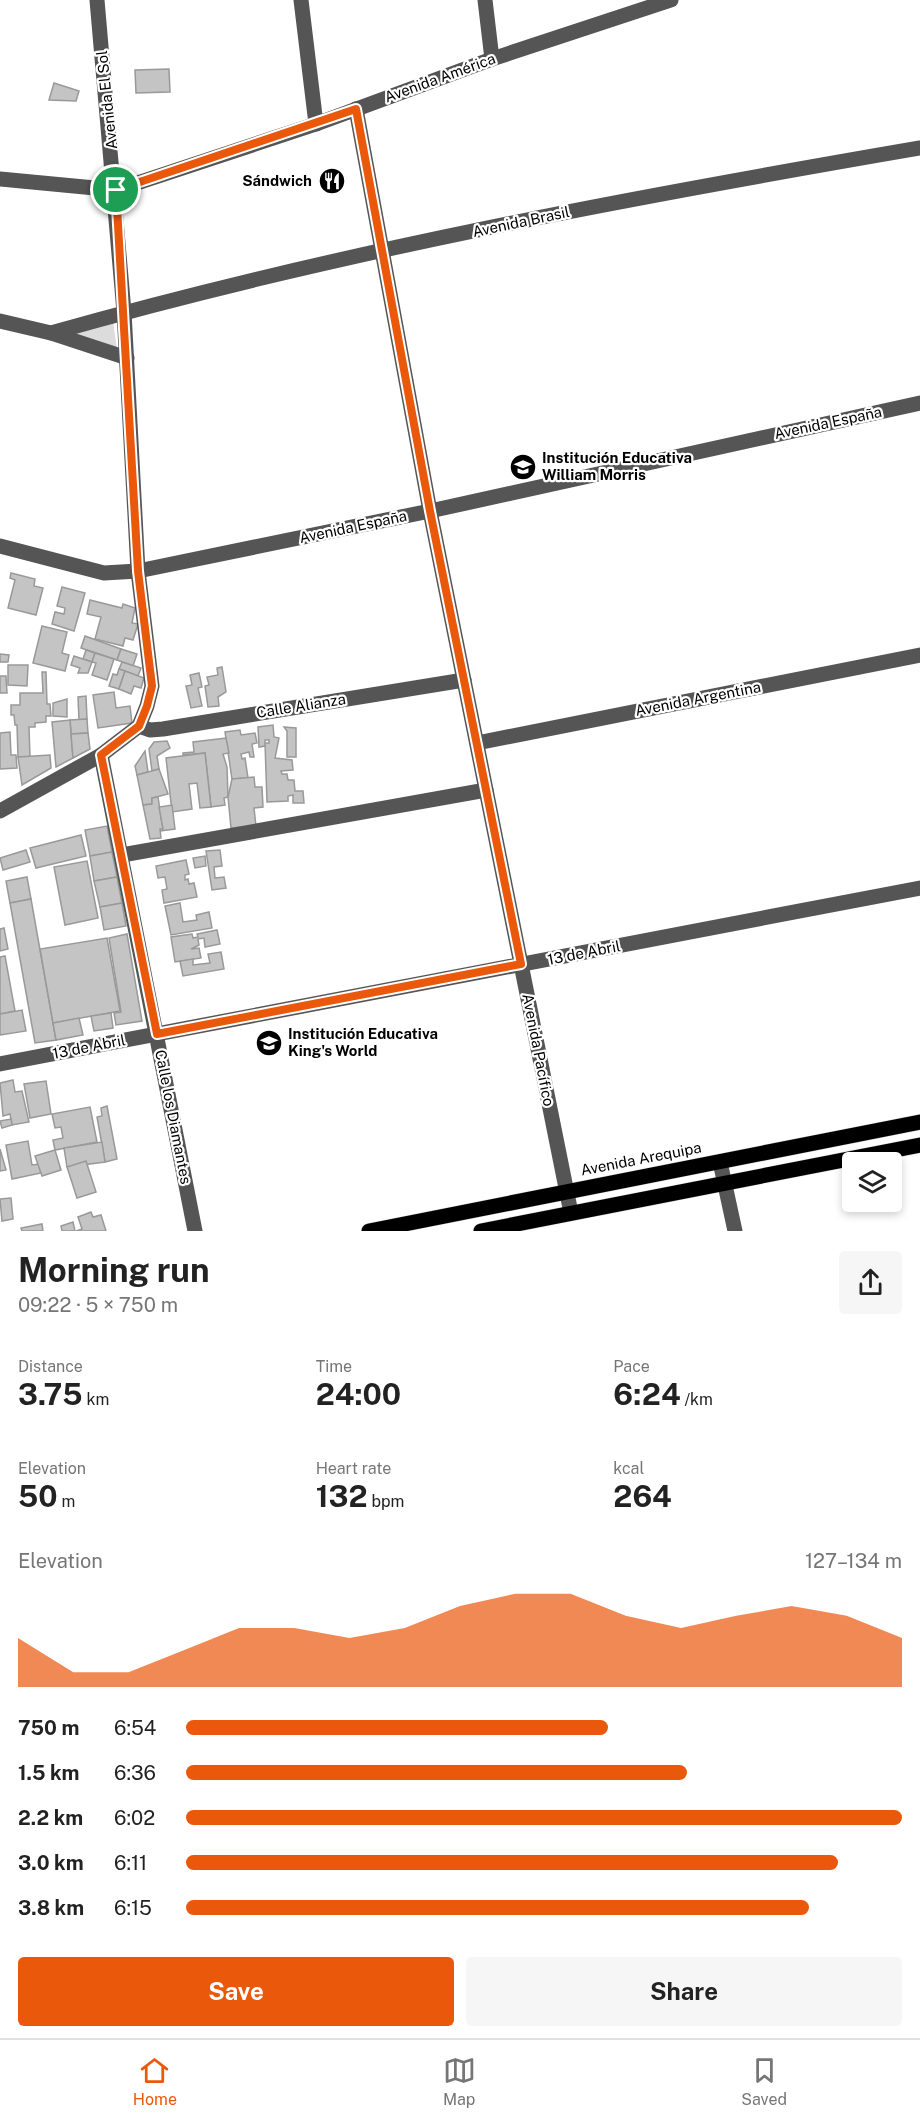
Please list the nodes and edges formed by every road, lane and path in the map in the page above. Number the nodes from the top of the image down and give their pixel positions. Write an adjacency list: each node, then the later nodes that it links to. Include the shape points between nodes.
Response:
1 (97, 0): 10 (street, Avenida El Sol)
2 (301, 0): 7 (street)
3 (485, 0): 5 (street)
4 (671, 0): 5 (street, Avenida América)
5 (492, 59): 6 (street, Avenida América)
6 (356, 109): 7 (street, Avenida América); 11 (street, Avenida Pacífico)
7 (316, 124): 10 (street, Avenida América)
8 (920, 148): 11 (street, Avenida Brasil, via 673,190)
9 (0, 179): 10 (street, Avenida América)
10 (116, 190): 12 (street, Avenida El Sol)
11 (382, 251): 12 (street, Avenida Brasil); 17 (street, Avenida Pacífico)
12 (124, 312): 14 (street, Avenida Brasil); 15 (street, Avenida El Sol)
13 (0, 321): 14 (street)
14 (51, 333): 15 (street)
15 (127, 358): 19 (street, Avenida El Sol)
16 (920, 403): 17 (street, Avenida España)
17 (430, 511): 19 (street, Avenida España); 21 (street, Avenida Pacífico)
18 (0, 546): 19 (street, Avenida España, via 104,573)
19 (138, 571): 22 (street, Avenida El Sol, via 152,686)
20 (920, 655): 23 (street, Avenida Argentina)
21 (464, 680): 22 (street, Calle Alianza, via 163,729); 23 (street, Avenida Pacífico)
22 (139, 726): 24 (street)
23 (477, 743): 25 (street, Avenida Pacífico)
24 (101, 755): 26 (street); 27 (street, Calle los Diamantes)
25 (486, 790): 27 (street); 29 (street, Avenida Pacífico)
26 (0, 811)
27 (122, 855): 30 (street, Calle los Diamantes)
28 (920, 888): 29 (street, 13 de Abril)
29 (521, 964): 30 (street, 13 de Abril); 36 (street, Avenida Pacífico)
30 (157, 1034): 31 (street, 13 de Abril); 38 (street, Calle los Diamantes)
31 (0, 1064)
32 (920, 1122): 34 (main road, Avenida Arequipa)
33 (920, 1145): 35 (main road)
34 (720, 1161): 35 (street); 36 (main road, Avenida Arequipa)
35 (724, 1184): 37 (main road); 41 (street)
36 (567, 1192): 37 (street, Avenida Pacífico); 39 (main road, Avenida Arequipa)
37 (571, 1213): 40 (main road)
38 (195, 1231)
39 (369, 1231)
40 (481, 1231)
41 (735, 1231)

